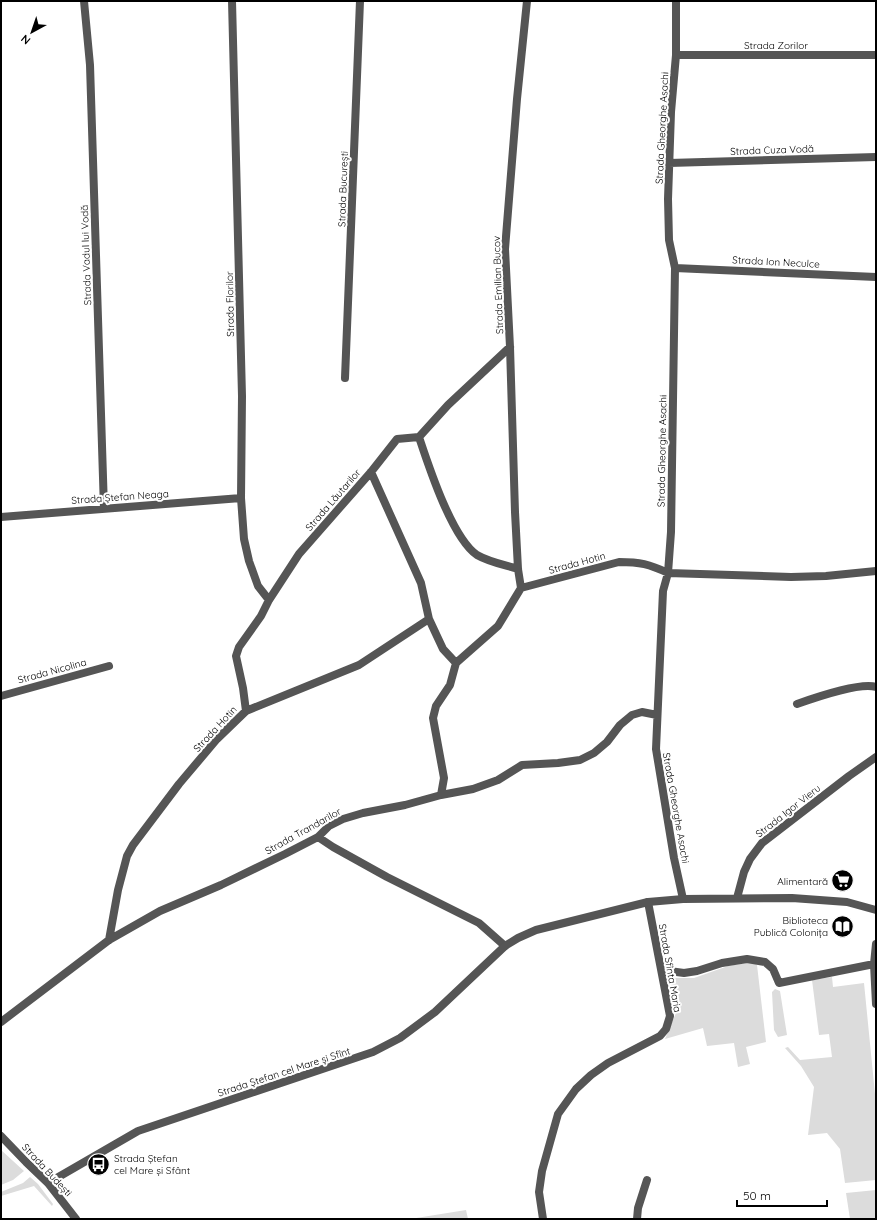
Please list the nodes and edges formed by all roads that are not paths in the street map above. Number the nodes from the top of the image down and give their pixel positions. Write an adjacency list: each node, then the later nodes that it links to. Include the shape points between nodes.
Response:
1 (84, 1): 17 (street, Strada Vadul lui Vodă, via 90,65)
2 (232, 1): 16 (street, Strada Florilor, via 242,396)
3 (360, 1): 13 (street, Strada București)
4 (527, 1): 12 (street, Strada Emilian Bucov, via 505,249)
5 (676, 1): 6 (street, Strada Gheorghe Asachi)
6 (676, 55): 7 (street, Strada Zorilor); 9 (street, Strada Gheorghe Asachi)
7 (876, 55)
8 (876, 157): 9 (street, Strada Cuza Vodă)
9 (669, 163): 10 (street, Strada Gheorghe Asachi, via 669,240)
10 (675, 268): 11 (street, Strada Ion Neculce); 21 (street, Strada Gheorghe Asachi, via 671,532)
11 (876, 277)
12 (510, 347): 14 (street, via 448,405); 19 (street, Strada Emilian Bucov)
13 (344, 378)
14 (419, 437): 15 (street, Strada Lăutarilor, via 397,439); 19 (street, via 437,488 464,542 477,554)
15 (371, 472): 23 (street, Strada Lăutarilor, via 299,554); 24 (street, via 421,584)
16 (241, 498): 17 (street, Strada Ștefan Neaga); 23 (street, Strada Florilor, via 244,539 249,562 258,586)
17 (104, 508): 18 (street, Strada Ștefan Neaga)
18 (1, 517)
19 (518, 570): 22 (street, Strada Emilian Bucov)
20 (876, 571): 21 (street, Strada Hotin, via 791,577)
21 (668, 572): 22 (street, Strada Hotin, via 650,564 619,562); 31 (street, Strada Gheorghe Asachi, via 663,590)
22 (521, 588): 25 (street, via 498,626)
23 (269, 600): 30 (street, Strada Lăutarilor, via 236,656)
24 (429, 619): 25 (street, via 444,649); 30 (street, Strada Hotin, via 359,665)
25 (456, 663): 33 (street, via 450,686 436,706 433,718 444,778)
26 (109, 666): 28 (street, Strada Nicolina)
27 (876, 687): 29 (street, via 849,688)
28 (1, 696)
29 (797, 704)
30 (246, 711): 39 (street, Strada Hotin, via 179,784 133,845 127,856 118,890)
31 (657, 714): 33 (street, Strada Trandarilor, via 642,712 632,715 607,742 580,760 522,766 498,780 473,789); 36 (street, Strada Gheorghe Asachi, via 656,749)
32 (876, 758): 35 (street, Strada Igor Vieru, via 762,843 750,858 741,879)
33 (441, 795): 34 (street, Strada Trandarilor, via 343,819 329,826)
34 (318, 837): 39 (street, Strada Trandarilor, via 220,886 160,911); 41 (street, via 387,877 480,923)
35 (737, 898): 36 (street, Strada Ștefan cel Mare și Sfînt); 38 (street, Strada Ștefan cel Mare și Sfînt, via 847,902)
36 (683, 899): 37 (street, Strada Ștefan cel Mare și Sfînt)
37 (648, 902): 41 (street, Strada Ștefan cel Mare și Sfînt, via 536,930); 43 (street, Strada Sfînta Maria)
38 (876, 910)
39 (109, 940): 45 (street, Strada Trandarilor)
40 (876, 944): 42 (street)
41 (505, 946): 48 (street, Strada Ștefan cel Mare și Sfînt, via 435,1012 400,1038 373,1052 138,1131)
42 (874, 964): 43 (street, via 779,983 773,969 765,962 747,959 684,973); 44 (street)
43 (662, 970): 50 (street, Strada Sfînta Maria, via 670,1016 666,1029 660,1036 608,1063 591,1075 576,1089 558,1114 538,1192)
44 (876, 1004)
45 (1, 1022)
46 (1, 1136): 48 (street, Strada Budești)
47 (647, 1180): 51 (street)
48 (48, 1183): 49 (street, Strada Budești)
49 (76, 1219)
50 (543, 1219)
51 (637, 1219)

